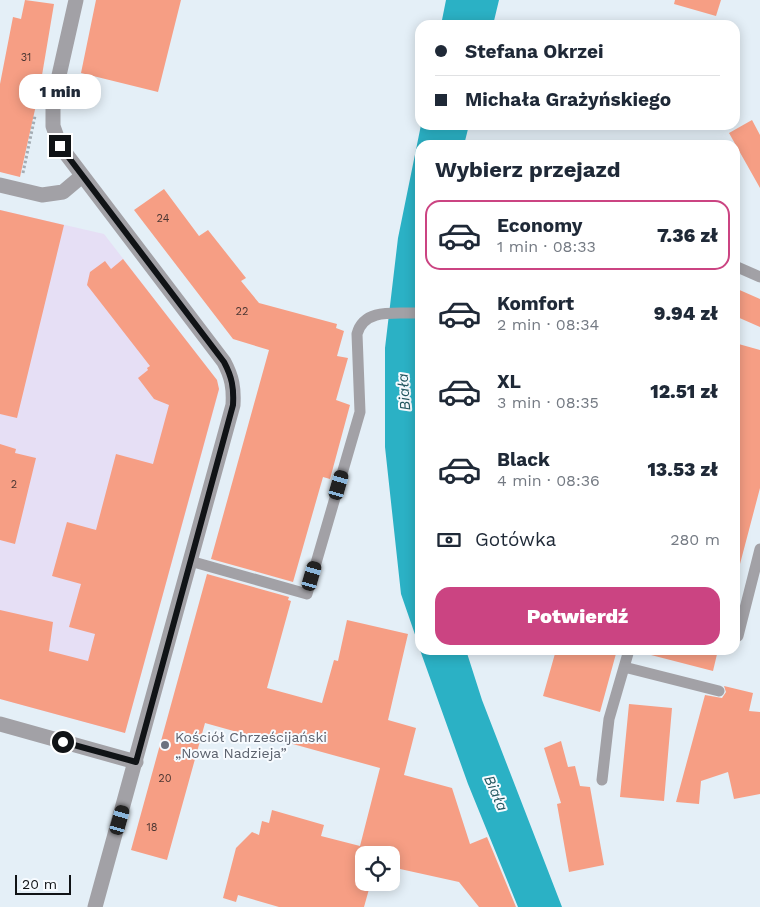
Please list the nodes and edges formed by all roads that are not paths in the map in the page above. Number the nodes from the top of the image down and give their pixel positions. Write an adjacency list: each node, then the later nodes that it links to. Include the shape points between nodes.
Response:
1 (76, 0): 2 (street, via 53,102 53,126 60,146)
2 (82, 176): 3 (street, via 63,192 42,195); 8 (street, via 224,362 231,376 233,405)
3 (0, 185)
4 (740, 268): 5 (lane)
5 (760, 277)
6 (415, 313): 8 (lane, via 372,315 364,319 357,334 360,412 307,594)
7 (760, 551): 9 (lane)
8 (190, 561): 14 (street)
9 (740, 628)
10 (627, 655): 11 (lane)
11 (624, 667): 12 (lane); 15 (lane, via 609,719)
12 (719, 691)
13 (0, 724): 14 (street)
14 (136, 762): 16 (street)
15 (602, 780)
16 (95, 907)

